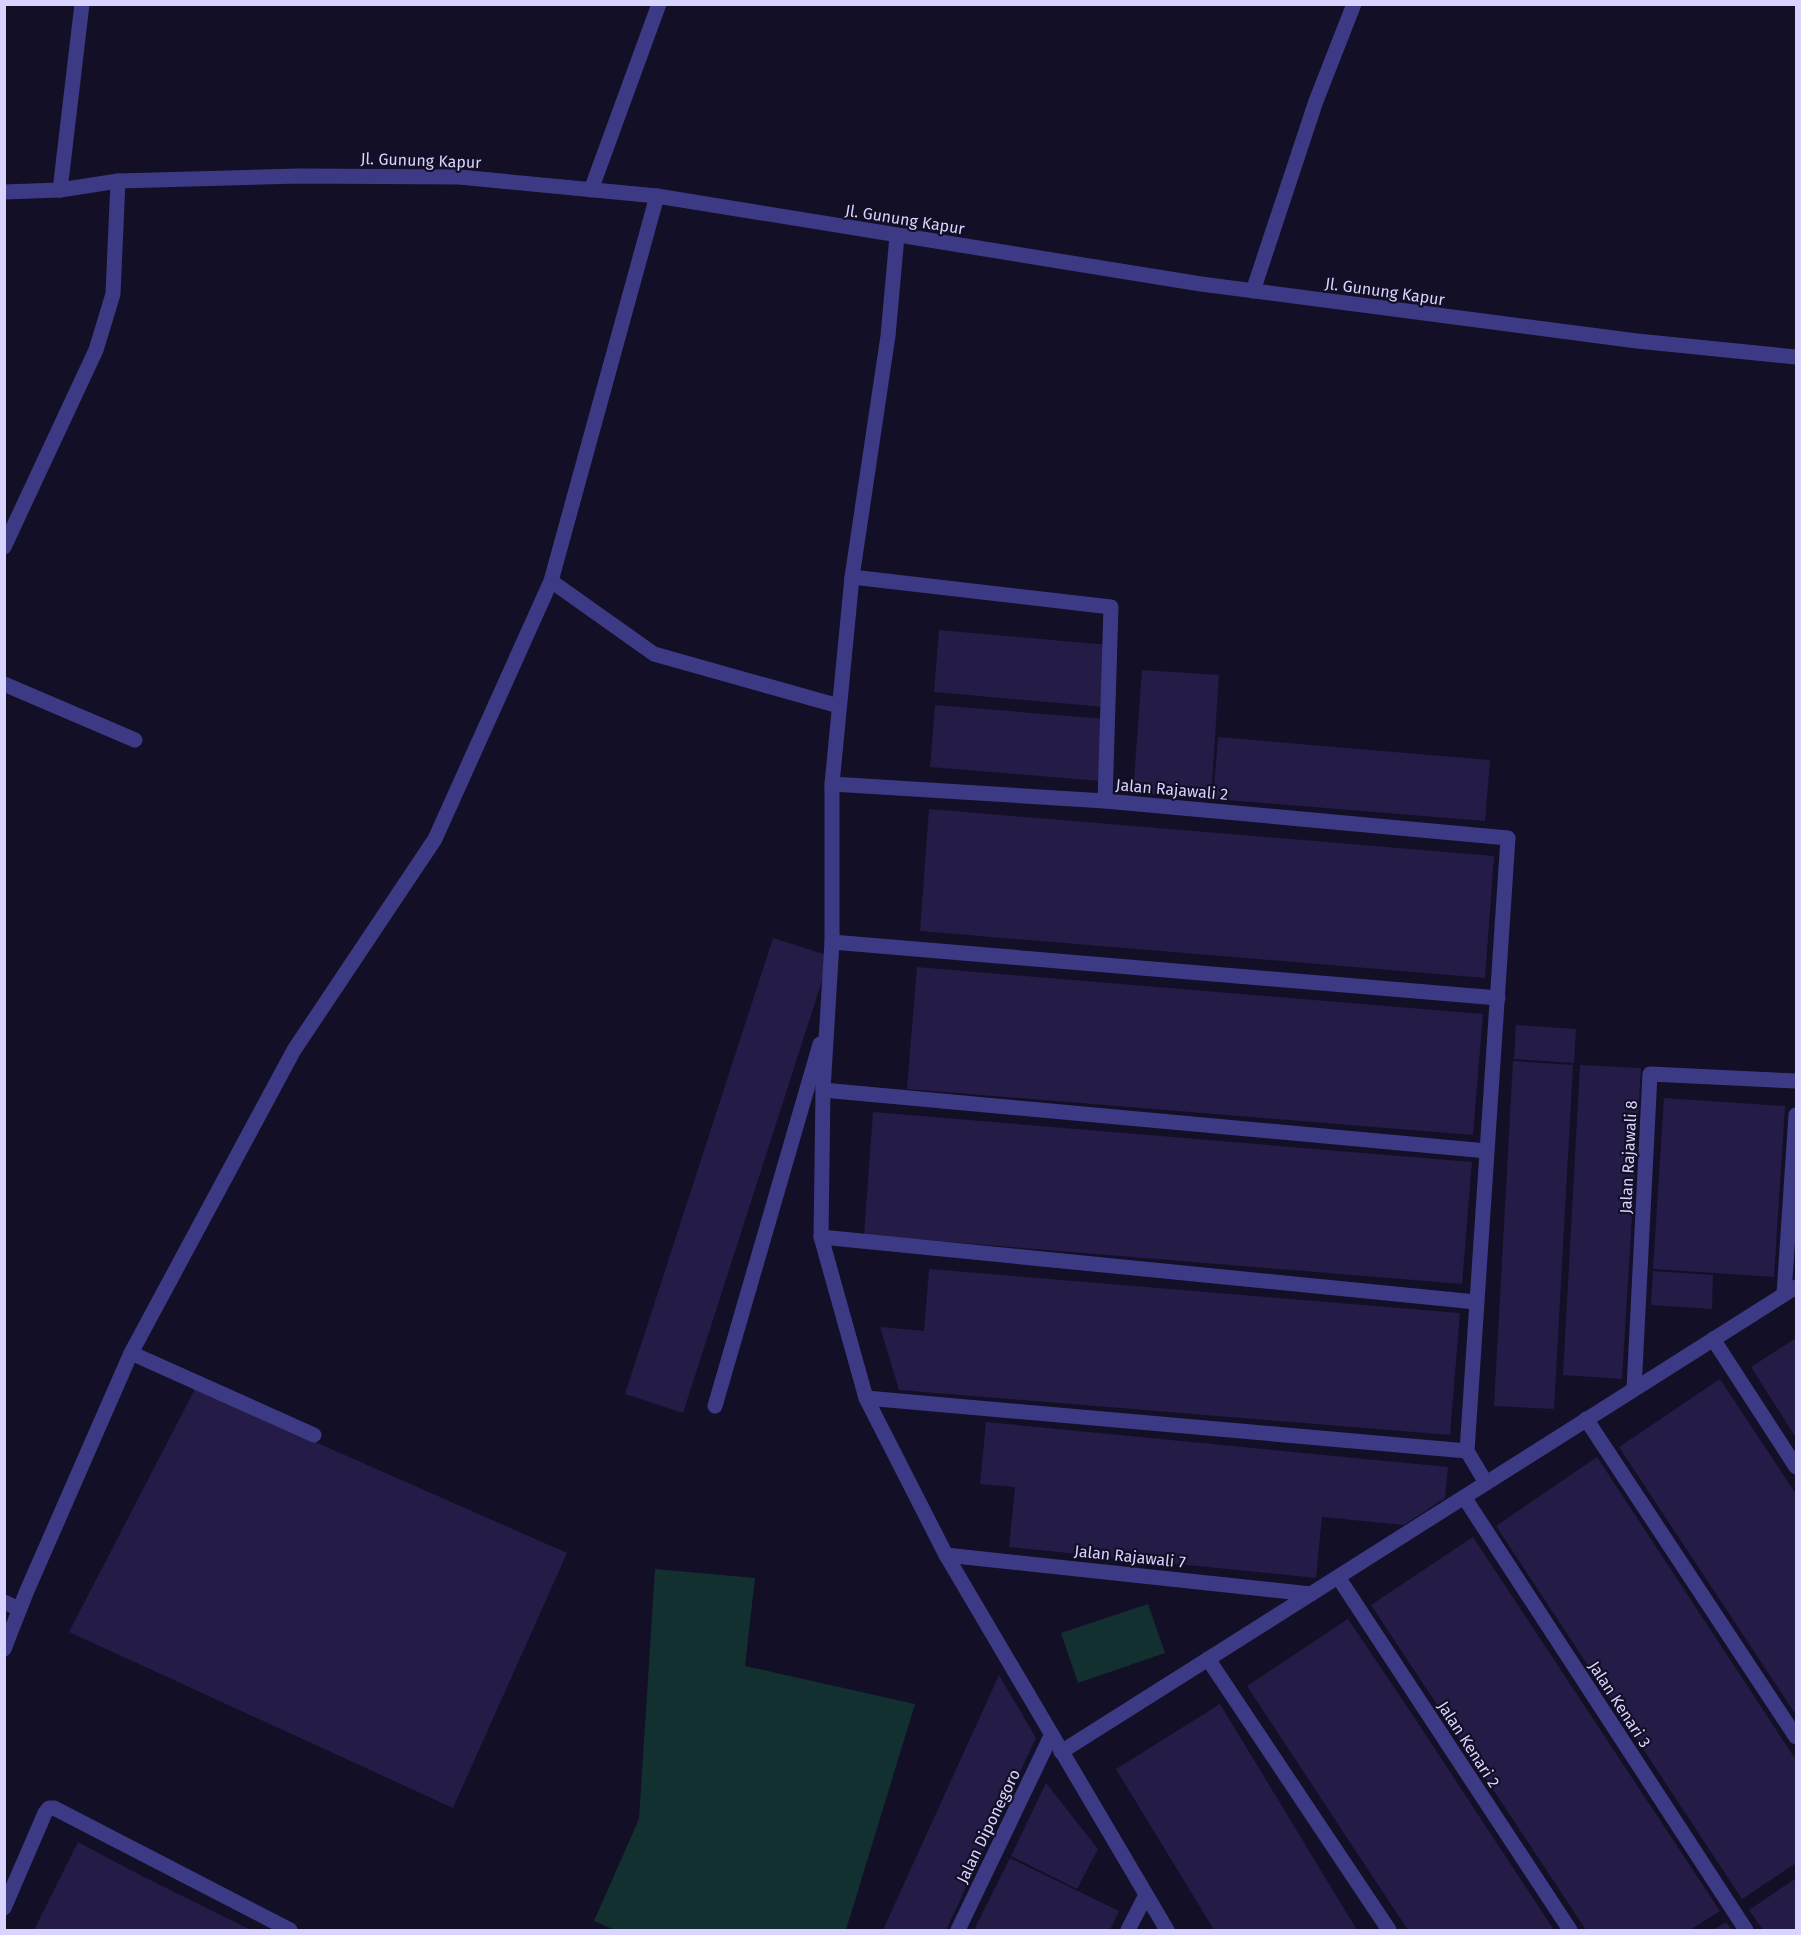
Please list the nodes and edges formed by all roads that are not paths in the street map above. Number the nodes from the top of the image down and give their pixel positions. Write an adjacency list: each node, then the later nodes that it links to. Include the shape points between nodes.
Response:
1 (82, 4): 5 (street)
2 (659, 4): 6 (street)
3 (1354, 4): 10 (street, via 1316,101)
4 (118, 181): 5 (street, Jl. Gunung Kapur); 6 (street, Jl. Gunung Kapur, via 459,177); 12 (street, via 113,294 96,350)
5 (60, 190): 7 (street, Jl. Gunung Kapur)
6 (591, 190): 8 (street, Jl. Gunung Kapur)
7 (4, 192)
8 (657, 196): 9 (street, Jl. Gunung Kapur); 14 (street)
9 (897, 236): 10 (street, Jl. Gunung Kapur); 13 (street, via 888,336)
10 (1252, 291): 11 (street, Jl. Gunung Kapur, via 1614,338)
11 (1797, 357)
12 (4, 547)
13 (852, 577): 16 (street); 19 (street, via 1111,607)
14 (550, 581): 16 (street, via 654,654); 31 (street, via 435,839 294,1050)
15 (4, 684): 17 (street)
16 (839, 706): 18 (street)
17 (135, 740)
18 (832, 784): 19 (street, Jalan Rajawali 2); 20 (street)
19 (1105, 801): 21 (street, Jalan Rajawali 2, via 1508,838)
20 (832, 942): 21 (street); 22 (street)
21 (1498, 998): 26 (street)
22 (829, 1013): 24 (street); 34 (street)
23 (1797, 1081): 32 (street, Jalan Rajawali 8, via 1650,1074)
24 (823, 1090): 26 (street); 27 (street)
25 (1797, 1115): 28 (street)
26 (1487, 1151): 29 (street)
27 (821, 1237): 29 (street); 33 (street)
28 (1790, 1290): 30 (street)
29 (1476, 1302): 37 (street)
30 (1713, 1339): 32 (street); 38 (street)
31 (131, 1353): 36 (street); 45 (street)
32 (1634, 1389): 35 (street)
33 (866, 1398): 37 (street); 41 (street)
34 (715, 1406)
35 (1586, 1419): 39 (street); 49 (street)
36 (314, 1435)
37 (1467, 1451): 39 (street)
38 (1797, 1467)
39 (1486, 1483): 40 (street)
40 (1464, 1497): 42 (street); 59 (street, Jalan Kenari 3)
41 (946, 1555): 43 (street, Jalan Rajawali 7); 48 (street)
42 (1338, 1577): 43 (street); 58 (street, Jalan Kenari 2)
43 (1311, 1594): 47 (street)
44 (4, 1602): 45 (street)
45 (20, 1609): 46 (street)
46 (4, 1649)
47 (1208, 1659): 50 (street); 57 (street)
48 (1051, 1736): 50 (street); 54 (street, Jalan Diponegoro)
49 (1797, 1737)
50 (1061, 1752): 51 (street)
51 (1146, 1895): 55 (street); 56 (street)
52 (4, 1908): 53 (street, via 45,1813 54,1808)
53 (290, 1930)
54 (958, 1930)
55 (1128, 1930)
56 (1167, 1930)
57 (1389, 1930)
58 (1570, 1930)
59 (1746, 1930)

